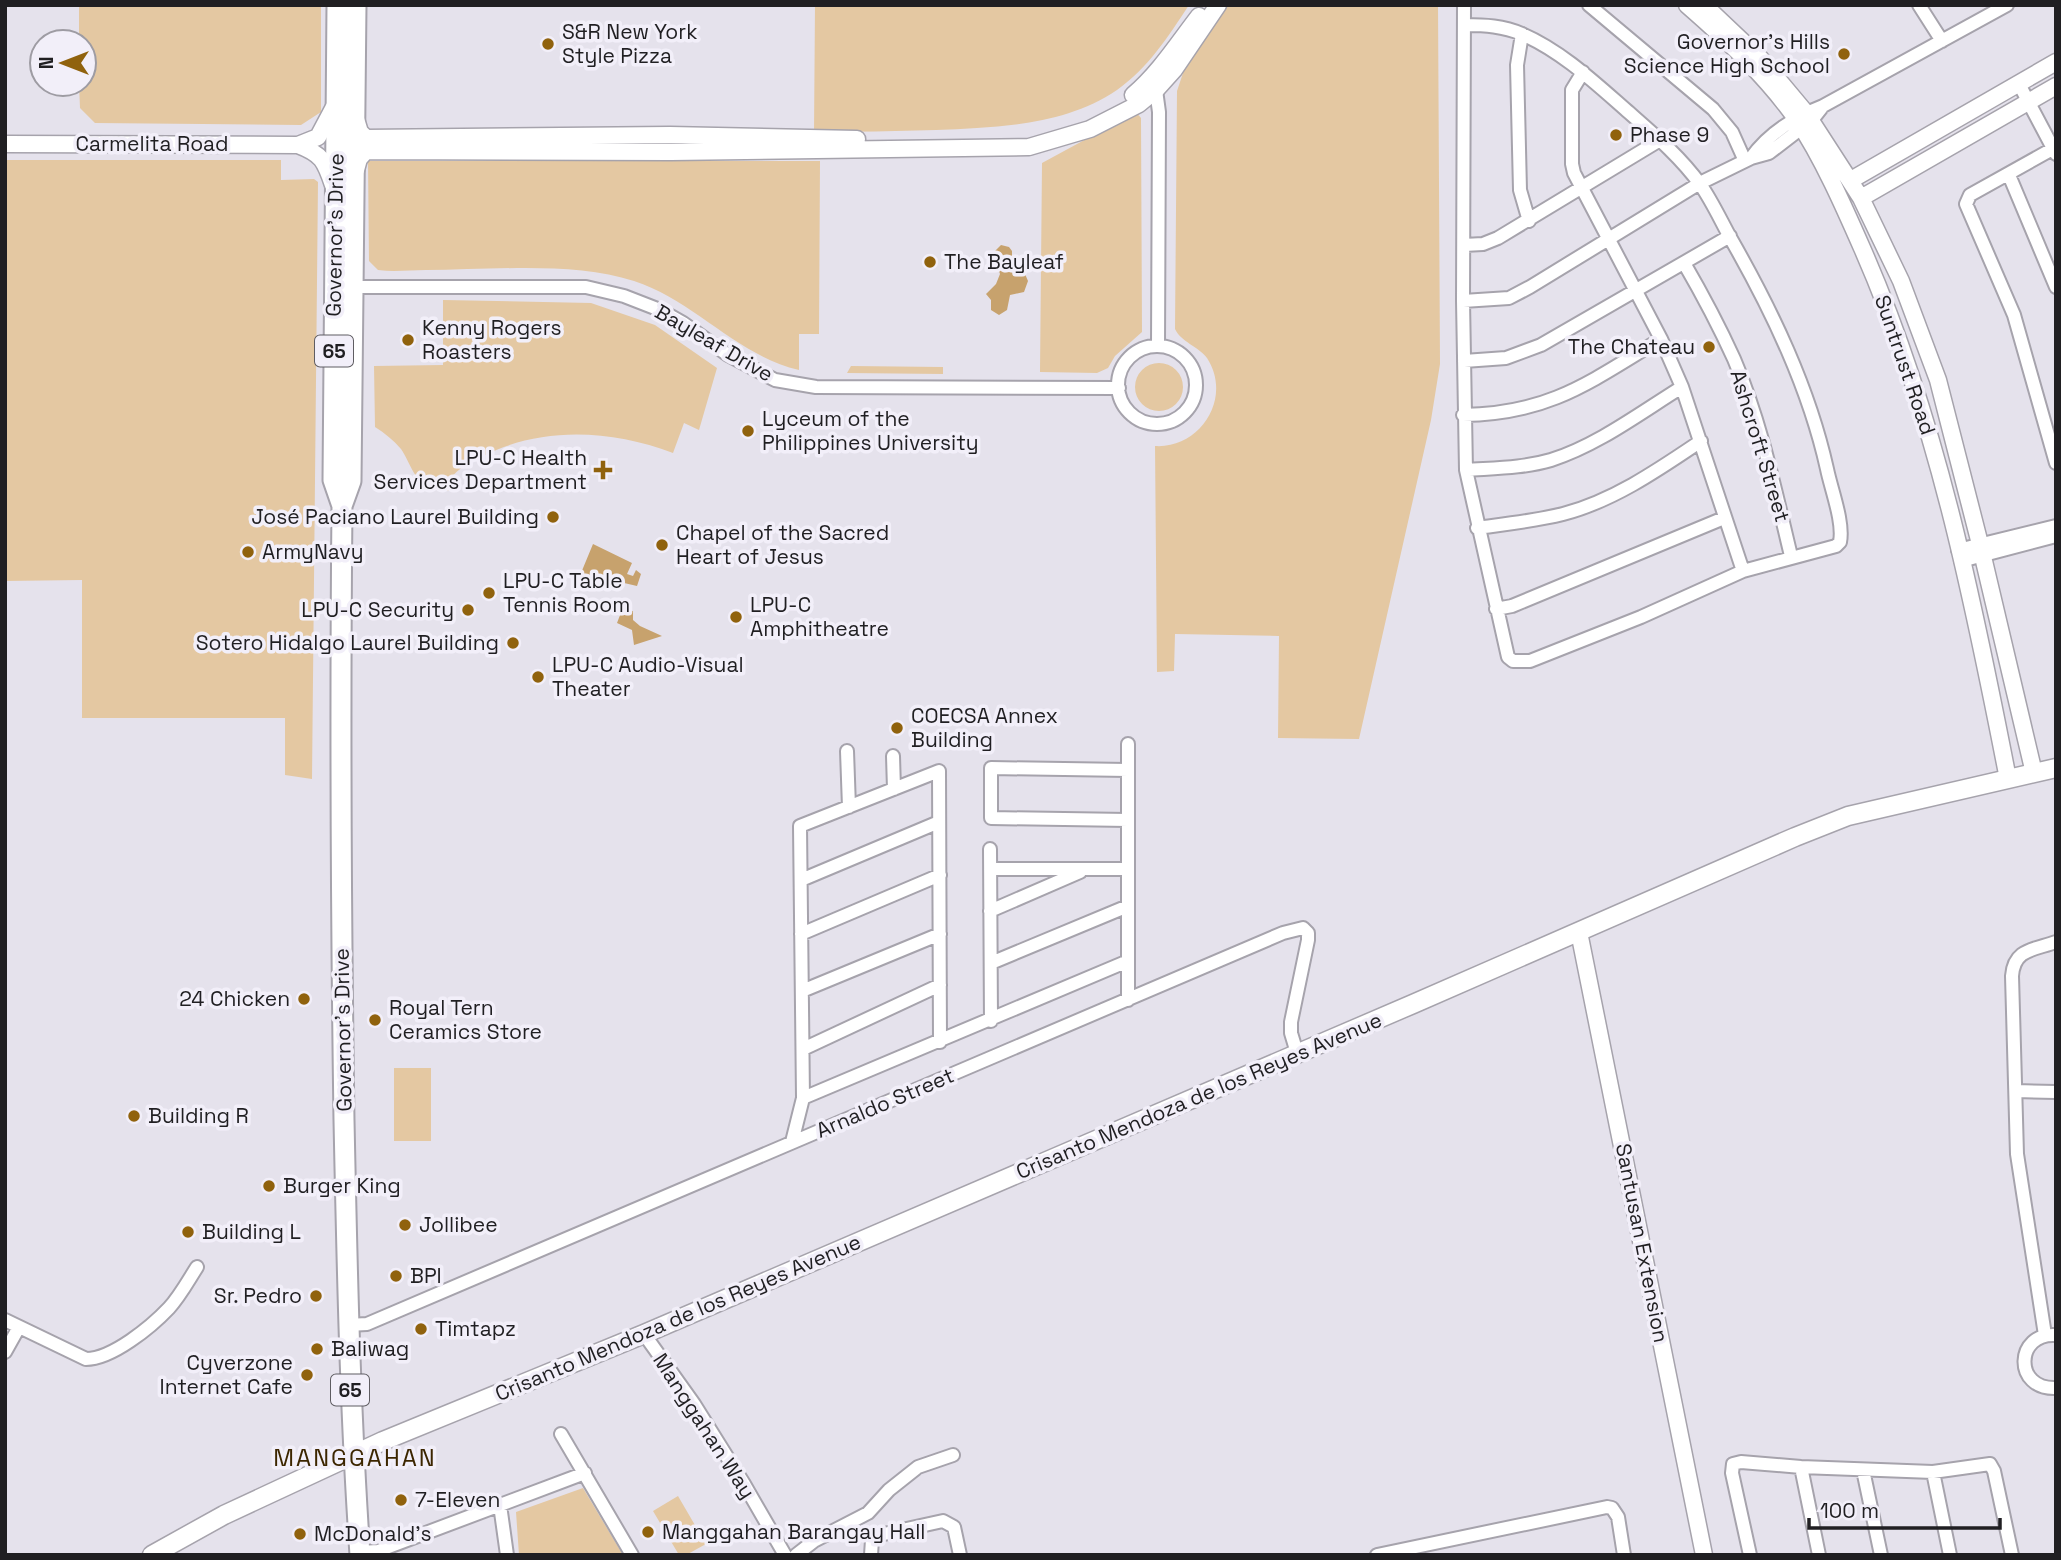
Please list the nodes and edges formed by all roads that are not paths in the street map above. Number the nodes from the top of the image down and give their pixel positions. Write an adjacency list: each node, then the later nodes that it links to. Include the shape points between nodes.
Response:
1 (337, 5): 18 (main road, Governor's Drive / 65)
2 (356, 5): 20 (main road, Governor's Drive / 65)
3 (1206, 5): 16 (street)
4 (1218, 5): 16 (street, via 1174,70)
5 (1465, 5): 10 (street)
6 (1588, 5): 26 (street, via 1713,109)
7 (1919, 5): 12 (street)
8 (2007, 5): 12 (street)
9 (1697, 7): 21 (street, Suntrust Road)
10 (1465, 25): 11 (street, via 1501,27); 39 (street)
11 (1522, 34): 14 (street); 36 (street, via 1517,65 1520,190)
12 (1942, 41): 21 (street)
13 (2056, 62): 15 (street)
14 (1583, 72): 22 (street); 31 (street, via 1572,90 1572,164)
15 (2019, 83): 19 (street); 29 (street)
16 (1152, 86): 20 (street, via 1086,120 1012,138 366,138); 27 (street, via 1139,104 1107,122 1049,143 1020,148 366,151); 46 (street, via 1159,112)
17 (2056, 86): 19 (street)
18 (337, 103): 24 (street, via 317,137); 33 (main road, Governor's Drive / 65)
19 (2029, 103): 25 (street); 34 (street)
20 (355, 117): 27 (main road, Governor's Drive / 65)
21 (1804, 120): 26 (street, via 1762,142); 29 (street, Suntrust Road); 32 (street, Suntrust Road)
22 (1660, 140): 30 (street); 31 (street)
23 (5, 144): 24 (street, Carmelita Road)
24 (298, 145): 33 (street, via 317,153)
25 (2055, 150): 28 (street)
26 (1748, 160): 30 (street)
27 (355, 173): 41 (main road, Governor's Drive / 65)
28 (2009, 175): 42 (street); 52 (street, via 1970,195 1967,207 2014,315)
29 (1851, 180): 32 (street); 34 (street, Suntrust Road)
30 (1700, 183): 37 (street); 38 (street)
31 (1581, 189): 36 (street); 38 (street)
32 (1835, 191): 35 (street, Suntrust Road)
33 (336, 194): 54 (main road, Governor's Drive / 65, via 333,480)
34 (1861, 198): 35 (street); 59 (street, Suntrust Road, via 1902,281 1938,380)
35 (1844, 207): 60 (street, Suntrust Road, via 1916,389)
36 (1529, 221): 39 (street, via 1483,244)
37 (1730, 236): 40 (street); 61 (street, via 1801,384 1823,450 1840,528 1836,546)
38 (1609, 238): 43 (street); 44 (street, via 1509,298)
39 (1464, 245): 44 (street)
40 (1684, 263): 43 (street); 61 (street, Ashcroft Street, via 1709,306 1748,396)
41 (353, 287): 49 (street, Bayleaf Drive, via 604,290 660,310 775,380 816,387); 54 (main road, Governor's Drive / 65, via 351,481)
42 (2056, 287)
43 (1636, 292): 45 (street); 47 (street, via 1523,354)
44 (1463, 301): 47 (street)
45 (1661, 339): 48 (street); 50 (street, via 1554,400 1514,412)
46 (1158, 346): 49 (street, via 1139,350 1129,358); 49 (street, via 1175,350 1192,367 1196,391 1185,412 1171,422 1147,423 1127,410)
47 (1464, 361): 50 (street)
48 (1682, 387): 51 (street); 53 (street, via 1593,441 1551,460)
49 (1119, 388)
50 (1464, 415): 53 (street)
51 (1701, 441): 55 (street); 57 (street, via 1594,503 1565,514)
52 (2056, 463)
53 (1466, 470): 57 (street)
54 (342, 506): 102 (main road, Governor's Drive / 65, via 340,798)
55 (1724, 518): 62 (street); 63 (street)
56 (2056, 526): 59 (street)
57 (1477, 528): 63 (street)
58 (2056, 536): 59 (street)
59 (1981, 549): 60 (street); 69 (street, Suntrust Road)
60 (1960, 555): 70 (street, Suntrust Road)
61 (1791, 556): 62 (street)
62 (1743, 571): 63 (street, via 1530,661 1508,657)
63 (1496, 609)
64 (1128, 744): 68 (street)
65 (847, 751): 72 (street)
66 (893, 756): 71 (street)
67 (2056, 768): 69 (main road, Crisanto Mendoza de los Reyes Avenue)
68 (1128, 770): 73 (street); 73 (street, via 991,768 991,818)
69 (2034, 773): 70 (main road, Crisanto Mendoza de los Reyes Avenue)
70 (2008, 779): 83 (main road, Crisanto Mendoza de los Reyes Avenue, via 1848,816)
71 (894, 789): 72 (street); 74 (street, via 939,771)
72 (849, 807): 80 (street, via 800,826)
73 (1128, 820): 78 (street)
74 (939, 822): 79 (street); 80 (street)
75 (990, 849): 76 (street)
76 (990, 869): 77 (street); 82 (street)
77 (1085, 869): 78 (street); 82 (street)
78 (1128, 869): 81 (street)
79 (940, 875): 84 (street); 85 (street)
80 (801, 880): 84 (street)
81 (1128, 906): 87 (street); 88 (street)
82 (990, 911): 88 (street)
83 (1579, 932): 95 (main road, Crisanto Mendoza de los Reyes Avenue); 126 (street, Santusan Extension)
84 (801, 934): 90 (street)
85 (940, 934): 89 (street); 90 (street)
86 (2056, 942): 96 (street, via 2018,955 2013,964)
87 (1128, 961): 91 (street); 92 (street)
88 (991, 962): 92 (street)
89 (940, 985): 93 (street); 94 (street)
90 (802, 991): 94 (street)
91 (1128, 1000): 95 (street, Arnaldo Street, via 1303,928 1308,940 1291,1022); 99 (street, Arnaldo Street)
92 (991, 1021): 93 (street)
93 (940, 1042): 98 (street)
94 (803, 1049): 98 (street)
95 (1297, 1053): 104 (main road, Crisanto Mendoza de los Reyes Avenue)
96 (2016, 1091): 97 (street); 105 (street, via 2019,1181)
97 (2056, 1092)
98 (803, 1098): 99 (street)
99 (792, 1142): 102 (street, Arnaldo Street, via 367,1324)
100 (197, 1268): 103 (street, via 165,1312 99,1359 86,1359)
101 (5, 1320): 103 (street)
102 (348, 1325): 110 (main road, Governor's Drive / 65)
103 (19, 1327): 106 (street)
104 (644, 1334): 110 (main road, Crisanto Mendoza de los Reyes Avenue); 120 (street, Manggahan Way, via 694,1404)
105 (2050, 1335): 107 (street, via 2038,1338 2026,1350 2025,1367 2040,1386)
106 (5, 1352)
107 (2056, 1388)
108 (561, 1434): 114 (street)
109 (953, 1455): 121 (street, via 918,1467 868,1513)
110 (353, 1456): 116 (main road, Governor's Drive / 65); 117 (main road, Crisanto Mendoza de los Reyes Avenue, via 234,1510)
111 (1801, 1468): 112 (street); 127 (street, via 1733,1464); 128 (street)
112 (1863, 1469): 113 (street); 129 (street)
113 (1933, 1472): 130 (street); 131 (street, via 1990,1464)
114 (585, 1473): 115 (street); 119 (street)
115 (500, 1505): 116 (street); 118 (street)
116 (360, 1553)
117 (152, 1555)
118 (506, 1555)
119 (632, 1555)
120 (785, 1555)
121 (796, 1555)
122 (870, 1555): 123 (street, via 875,1536 943,1521 954,1527)
123 (960, 1555)
124 (1377, 1555): 125 (street, via 1602,1507 1612,1508 1618,1517)
125 (1624, 1555)
126 (1704, 1555)
127 (1750, 1555)
128 (1819, 1555)
129 (1881, 1555)
130 (1950, 1555)
131 (2012, 1555)

